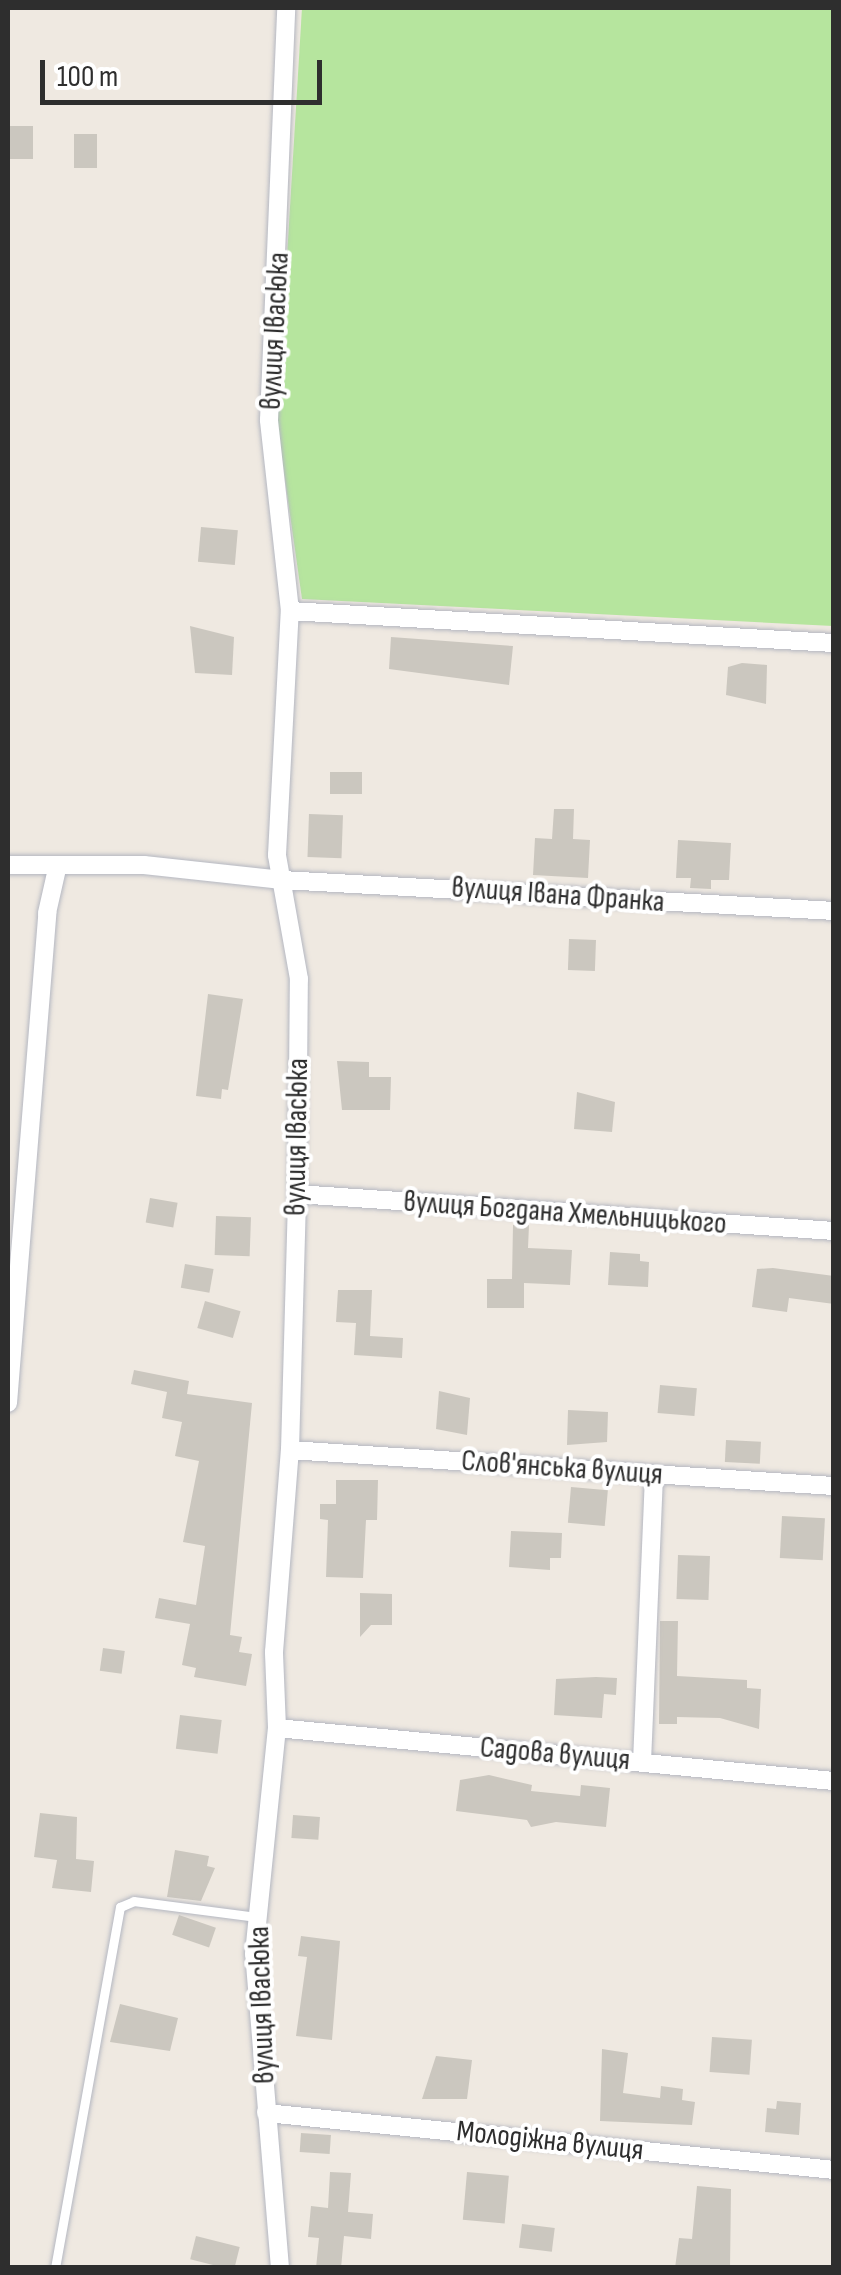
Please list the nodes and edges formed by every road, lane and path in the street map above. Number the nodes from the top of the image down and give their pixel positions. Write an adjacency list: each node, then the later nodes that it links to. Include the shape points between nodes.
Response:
1 (286, 8): 2 (street, вулиця Івасюка, via 270,420)
2 (290, 612): 3 (street); 6 (street, вулиця Івасюка, via 277,855)
3 (834, 643)
4 (8, 865): 5 (street, вулиця Івана Франка)
5 (57, 868): 6 (street, вулиця Івана Франка, via 144,865); 8 (street, via 46,913)
6 (282, 880): 7 (street, вулиця Івана Франка); 9 (street, вулиця Івасюка, via 299,979)
7 (834, 911)
8 (16, 1194): 11 (street)
9 (298, 1194): 10 (street, вулиця Богдана Хмельницького); 12 (street, вулиця Івасюка)
10 (834, 1231)
11 (8, 1403)
12 (290, 1450): 13 (street, Слов'янська вулиця); 15 (street, вулиця Івасюка, via 274,1652)
13 (654, 1474): 14 (street, Слов'янська вулиця); 16 (street)
14 (834, 1486)
15 (277, 1728): 16 (street, Садова вулиця); 18 (street, вулиця Івасюка)
16 (642, 1762): 17 (street, Садова вулиця)
17 (834, 1781)
18 (258, 1917): 19 (street, вулиця Івасюка, via 254,1954); 21 (lane, via 134,1901 120,1906)
19 (266, 2113): 20 (street, Молодіжна вулиця); 22 (street, вулиця Івасюка)
20 (834, 2170)
21 (54, 2268)
22 (280, 2268)

